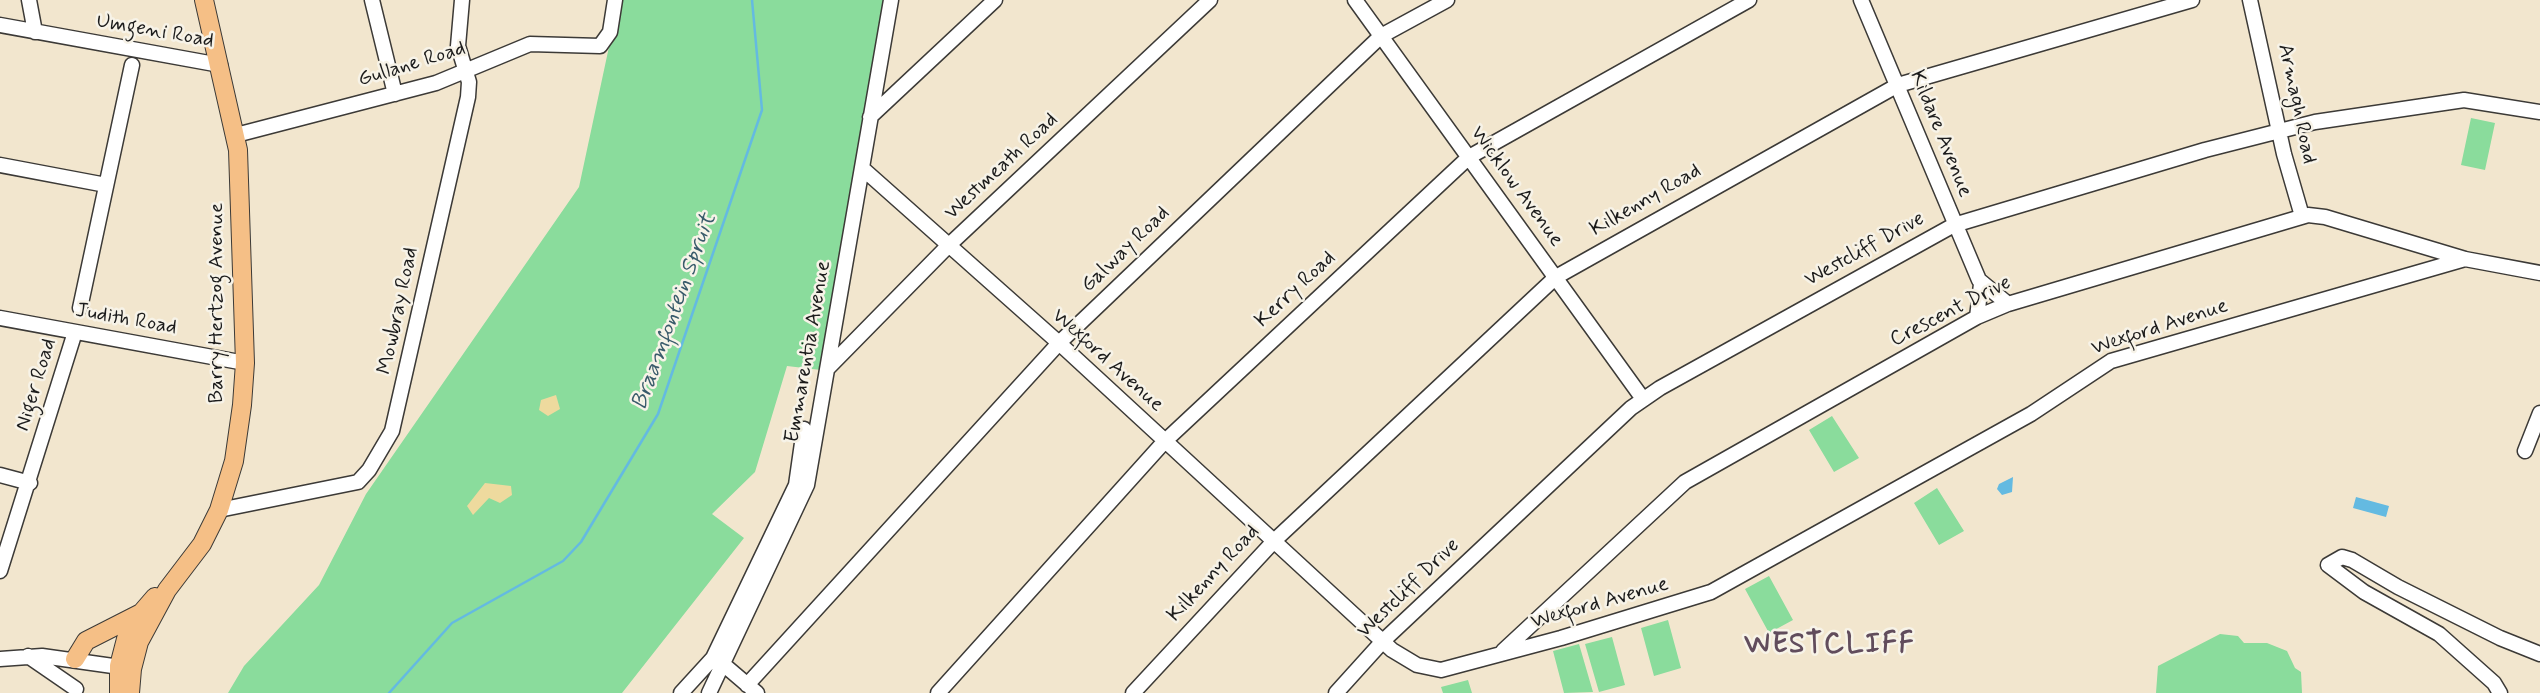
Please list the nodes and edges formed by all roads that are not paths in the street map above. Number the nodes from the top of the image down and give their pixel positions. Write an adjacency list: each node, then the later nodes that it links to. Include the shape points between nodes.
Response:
1 (29, 0): 16 (street)
2 (204, 0): 19 (main road, Barry Hertzog Avenue)
3 (372, 0): 22 (street)
4 (462, 0): 20 (street, Mowbray Road, via 458,46)
5 (615, 0): 20 (street, Gullane Road, via 610,32 600,46 530,44)
6 (891, 0): 24 (street, Emmarentia Avenue)
7 (995, 0): 24 (street)
8 (1210, 0): 33 (street, Westmeath Road)
9 (1355, 0): 17 (street, Wicklow Avenue)
10 (1447, 0): 17 (street, Galway Road)
11 (1749, 0): 27 (street, Kerry Road)
12 (1861, 0): 21 (street, Kildare Avenue)
13 (2192, 0): 21 (street, Kilkenny Road)
14 (2250, 0): 25 (street, Armagh Road)
15 (0, 25): 16 (street, Umgeni Road)
16 (35, 32): 19 (street, Umgeni Road)
17 (1381, 36): 27 (street, Wicklow Avenue); 43 (street, Galway Road)
18 (132, 65): 30 (street)
19 (220, 65): 26 (main road, Barry Hertzog Avenue)
20 (466, 72): 22 (street, Gullane Road); 53 (street, Mowbray Road, via 468,97 399,410 387,440 363,478 350,486)
21 (1898, 85): 32 (street, Kildare Avenue); 36 (street, Kilkenny Road)
22 (395, 94): 26 (street, Gullane Road)
23 (2540, 112): 25 (street, Westcliff Drive, via 2464,100)
24 (870, 117): 29 (street, Emmarentia Avenue)
25 (2279, 130): 31 (street, Armagh Road); 32 (street, Westcliff Drive)
26 (236, 135): 44 (main road, Barry Hertzog Avenue)
27 (1469, 157): 36 (street, Wicklow Avenue); 49 (street, Kerry Road)
28 (0, 165): 30 (street)
29 (862, 168): 33 (street, Wexford Avenue); 45 (street, Emmarentia Avenue)
30 (106, 185): 39 (street)
31 (2302, 216): 34 (street, Crescent Drive, via 2319,216); 38 (street, Crescent Drive)
32 (1954, 225): 37 (street, Kildare Avenue); 46 (street, Westcliff Drive)
33 (948, 246): 43 (street, Wexford Avenue); 45 (street, Westmeath Road)
34 (2465, 259): 35 (street, Crescent Drive); 59 (street, Wexford Avenue, via 2104,364 2031,414 1711,592)
35 (2540, 273)
36 (1556, 277): 46 (street, Wicklow Avenue); 54 (street, Kilkenny Road)
37 (1981, 284): 38 (street, Kildare Avenue); 40 (street)
38 (2008, 304): 40 (street, Crescent Drive)
39 (80, 308)
40 (1977, 317): 58 (street, Crescent Drive, via 1685,482)
41 (0, 318): 42 (street, Judith Road)
42 (75, 332): 44 (street, Judith Road); 52 (street, Niger Road)
43 (1059, 343): 49 (street, Wexford Avenue); 68 (street, Galway Road)
44 (246, 363): 53 (main road, Barry Hertzog Avenue, via 237,451)
45 (827, 369): 66 (street, Emmarentia Avenue, via 804,492)
46 (1643, 399): 60 (street, Westcliff Drive)
47 (2540, 413): 50 (street)
48 (804, 429): 72 (street, via 796,485 713,658)
49 (1164, 442): 54 (street, Wexford Avenue); 74 (street, Kerry Road)
50 (2525, 451)
51 (0, 475): 52 (street)
52 (30, 483): 55 (street, Niger Road)
53 (219, 510): 56 (main road, Barry Hertzog Avenue, via 198,551)
54 (1275, 540): 60 (street, Wexford Avenue); 75 (street, Kilkenny Road)
55 (0, 571)
56 (167, 590): 57 (main road, Barry Hertzog Avenue, via 157,594); 67 (main road, Barry Hertzog Avenue)
57 (141, 613): 65 (main road, via 86,641); 67 (main road, Barry Hertzog Avenue, via 127,639)
58 (1543, 613): 59 (street, via 1549,631); 61 (street, Crescent Drive)
59 (1561, 638): 61 (street, Wexford Avenue)
60 (1383, 641): 61 (street, Wexford Avenue, via 1406,660 1431,669 1450,669); 76 (street, Westcliff Drive)
61 (1502, 652)
62 (2540, 654): 77 (street, via 2482,629 2352,560 2342,557 2328,565 2364,592 2425,623)
63 (28, 656): 64 (street); 65 (street); 69 (street)
64 (0, 659)
65 (75, 659): 67 (street); 69 (street)
66 (723, 664): 68 (street); 73 (street, Emmarentia Avenue)
67 (126, 668): 70 (main road, Barry Hertzog Avenue); 71 (main road, Barry Hertzog Avenue)
68 (752, 689)
69 (77, 691)
70 (118, 693)
71 (130, 693)
72 (681, 693)
73 (709, 693)
74 (938, 693)
75 (1133, 693)
76 (1336, 693)
77 (2500, 693)

